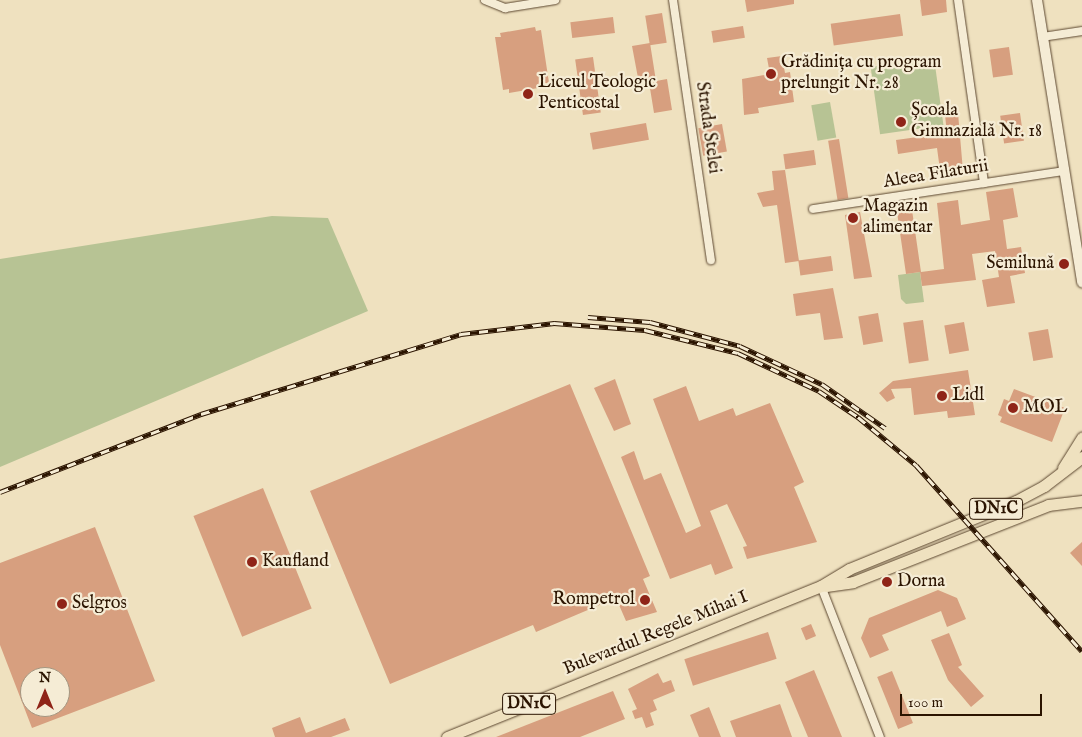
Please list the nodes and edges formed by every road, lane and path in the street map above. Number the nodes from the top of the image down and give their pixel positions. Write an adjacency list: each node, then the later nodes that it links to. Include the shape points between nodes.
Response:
1 (485, 0): 2 (street, via 505,8)
2 (555, 0)
3 (673, 0): 11 (street, Strada Stelei)
4 (958, 0): 9 (street)
5 (1037, 0): 7 (main road)
6 (1082, 30): 7 (street)
7 (1042, 37): 8 (main road)
8 (1064, 171): 9 (street, Aleea Filaturii); 12 (main road)
9 (984, 183): 10 (street, Aleea Filaturii)
10 (813, 209)
11 (711, 260)
12 (1082, 282)
13 (1082, 437): 15 (main road)
14 (1082, 457): 15 (main road, Bulevardul Regele Mihai I / DN1C)
15 (1057, 477): 19 (main road, Bulevardul Regele Mihai I / DN1C, via 1016,501 849,569)
16 (1082, 501): 17 (main road, Bulevardul Regele Mihai I / DN1C)
17 (1063, 503): 18 (main road); 19 (main road, Bulevardul Regele Mihai I / DN1C, via 1034,510 853,582)
18 (1082, 507)
19 (821, 586): 20 (main road, Bulevardul Regele Mihai I / DN1C); 21 (street)
20 (447, 737)
21 (880, 737)

